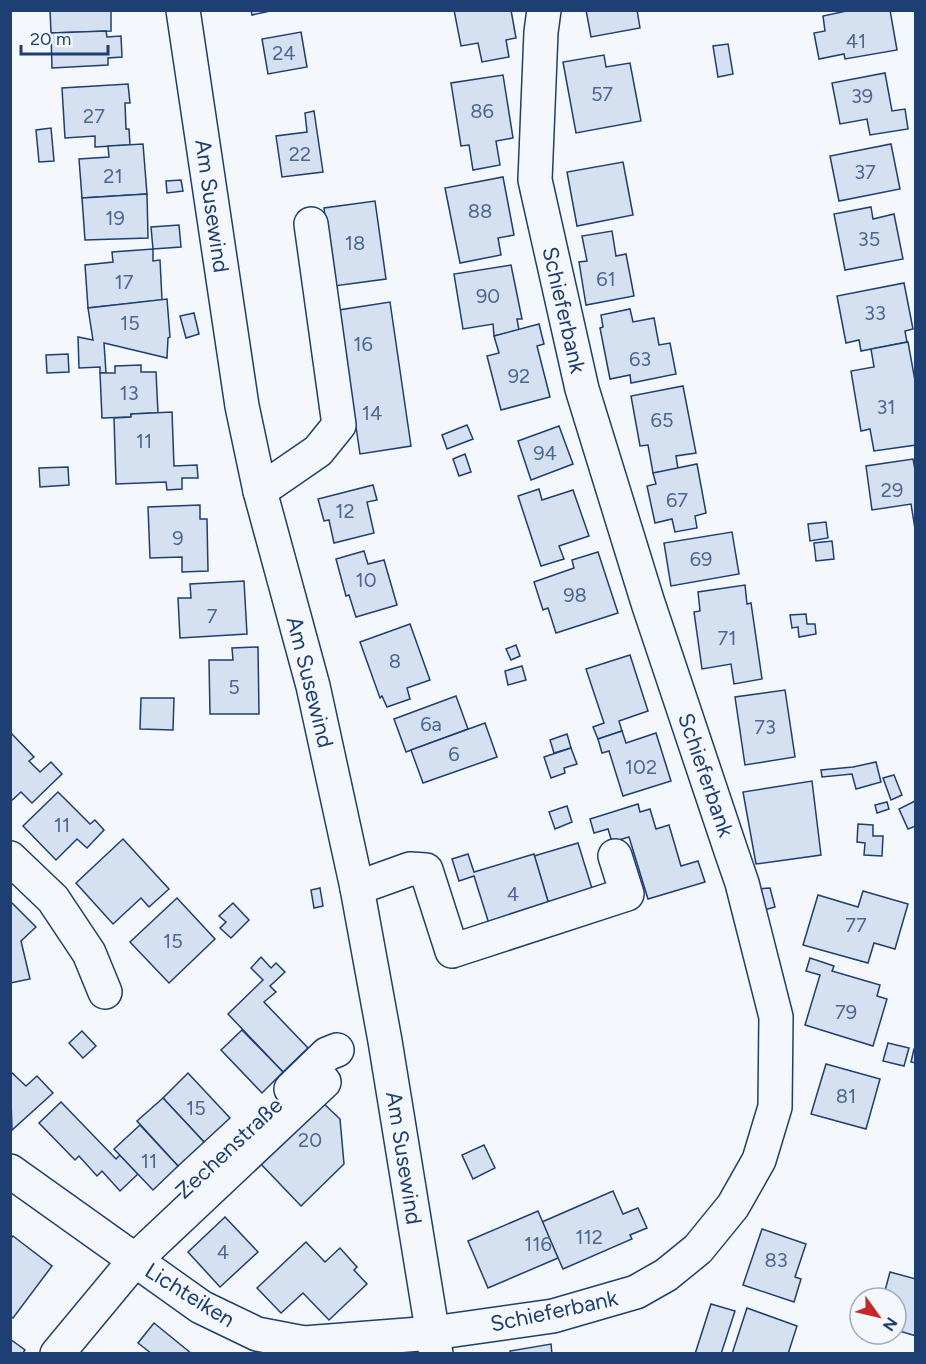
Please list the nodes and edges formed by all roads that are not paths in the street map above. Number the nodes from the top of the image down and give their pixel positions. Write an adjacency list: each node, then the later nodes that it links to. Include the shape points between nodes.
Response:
1 (183, 10): 4 (street, Am Susewind, via 242,406)
2 (544, 10): 13 (street, Schieferbank, via 535,180 582,389 648,603 742,884 776,1017 775,1107 759,1160 733,1206 698,1249 666,1275 636,1292)
3 (311, 224): 4 (street, via 339,425 318,451)
4 (260, 491): 7 (street, Am Susewind, via 313,686)
5 (615, 856): 7 (street, via 627,894 452,951 426,870 410,869)
6 (10, 858): 8 (street, via 52,899 88,953)
7 (357, 888): 13 (street, Am Susewind)
8 (105, 992)
9 (337, 1050): 12 (street, Zechenstraße, via 327,1054 260,1119)
10 (324, 1082): 12 (street)
11 (10, 1171): 12 (street, Lichteiken)
12 (129, 1255): 13 (street, Lichteiken, via 201,1307 257,1334 304,1343); 14 (street, Zechenstraße)
13 (434, 1343)
14 (57, 1353)

